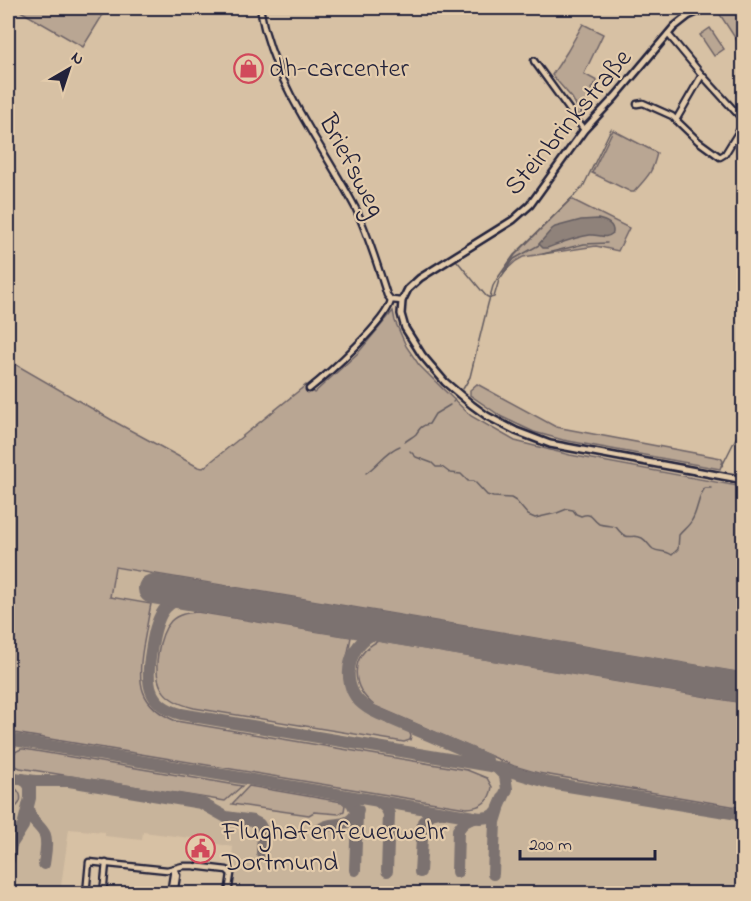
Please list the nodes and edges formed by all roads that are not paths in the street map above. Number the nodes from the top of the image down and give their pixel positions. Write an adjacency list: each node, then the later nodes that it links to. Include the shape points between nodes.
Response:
1 (260, 8): 10 (street, Briefsweg, via 278,66 355,209)
2 (706, 8): 3 (street, Steinbrinkstraße, via 687,16)
3 (668, 34): 5 (street); 9 (street, Steinbrinkstraße)
4 (534, 61): 9 (street)
5 (702, 75): 7 (street); 8 (street)
6 (637, 104): 7 (street, via 643,103)
7 (676, 120): 8 (street, via 720,157)
8 (744, 122)
9 (584, 130): 11 (street, Steinbrinkstraße, via 530,205 513,220 420,278)
10 (391, 300): 11 (street); 12 (street, via 364,338)
11 (402, 301): 13 (street, via 405,328 434,370 472,405 501,424 550,444)
12 (309, 389)
13 (744, 480)
14 (106, 863): 15 (street); 18 (street, via 89,862); 19 (street)
15 (174, 869): 20 (street, via 177,875); 21 (street, via 193,866 227,870 231,874)
16 (8, 891): 17 (street)
17 (26, 894)
18 (86, 894)
19 (103, 894)
20 (172, 894)
21 (228, 894)

